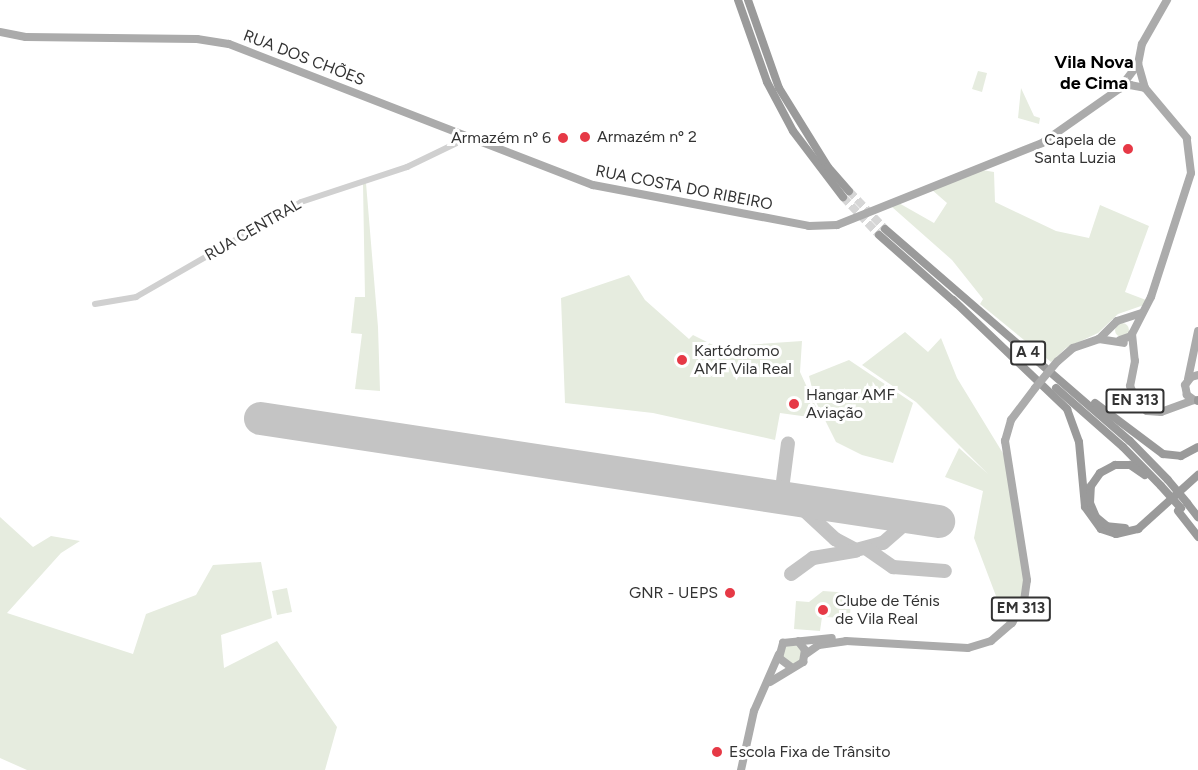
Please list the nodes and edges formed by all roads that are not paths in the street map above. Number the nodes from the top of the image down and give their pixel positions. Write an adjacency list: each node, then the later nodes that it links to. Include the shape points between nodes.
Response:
1 (738, 0): 2 (highway, via 767,82 799,140 846,194 779,88)
2 (748, 0)
3 (1167, 0): 5 (main road, via 1142,44)
4 (0, 32): 6 (main road, RUA DOS CHÕES, via 26,37 224,43)
5 (1134, 79): 8 (main road, RUA COSTA DO RIBEIRO, via 1047,141 881,206 817,226 604,188); 13 (main road, via 1180,127 1192,162 1186,194)
6 (453, 132): 7 (main road, RUA DOS CHÕES); 9 (street)
7 (469, 137): 8 (main road, RUA DOS CHÕES); 9 (street, RUA CENTRAL)
8 (482, 142)
9 (447, 146): 12 (street, RUA CENTRAL, via 413,165 292,206 136,297)
10 (882, 232): 11 (highway, A 4)
11 (956, 297): 26 (highway, via 1156,450 1178,457); 28 (highway, via 1067,409 1079,442 1085,507 1101,529 1121,534 1141,527); 29 (highway, A 4, via 1115,428)
12 (95, 304)
13 (1143, 311): 14 (main road); 17 (main road)
14 (1124, 320): 15 (main road, via 1117,321); 17 (main road, EN 313, via 1129,322)
15 (1112, 328): 18 (main road, EM 313); 19 (main road)
16 (1198, 332): 22 (main road, EN 313)
17 (1132, 333): 19 (main road); 20 (main road, EN 313)
18 (1099, 339): 19 (main road, EM 313); 35 (main road, EM 313, bridge, via 1073,348 1058,361 1011,420 1005,441 1027,580 1024,601 1012,623 991,641 968,648)
19 (1119, 340): 20 (main road)
20 (1134, 352): 25 (main road, EN 313, via 1130,386 1136,402 1147,411 1158,412)
21 (1198, 375): 22 (main road)
22 (1188, 379): 23 (main road, EN 313)
23 (1185, 388): 24 (main road, EN 313); 25 (main road, EN 313)
24 (1197, 400): 25 (main road, EN 313)
25 (1180, 403)
26 (1198, 447)
27 (1198, 467): 29 (highway, via 1153,512 1130,527 1104,524 1090,503 1095,478 1115,465 1138,469)
28 (1198, 475)
29 (1162, 485): 30 (highway, A 4, bridge)
30 (1182, 507): 31 (highway, A 4); 32 (highway, A 4); 33 (highway)
31 (1198, 517)
32 (1198, 531)
33 (1198, 537)
34 (798, 641): 35 (main road, EM 313); 36 (main road, EM 313, via 783,643); 37 (main road)
35 (846, 641): 37 (main road, EM 313, via 819,645)
36 (779, 654): 38 (main road, via 781,661); 39 (main road)
37 (806, 654): 38 (main road, EM 313, via 800,665)
38 (792, 667): 39 (main road, EM 313)
39 (767, 684): 40 (main road, via 754,711)
40 (741, 770)

